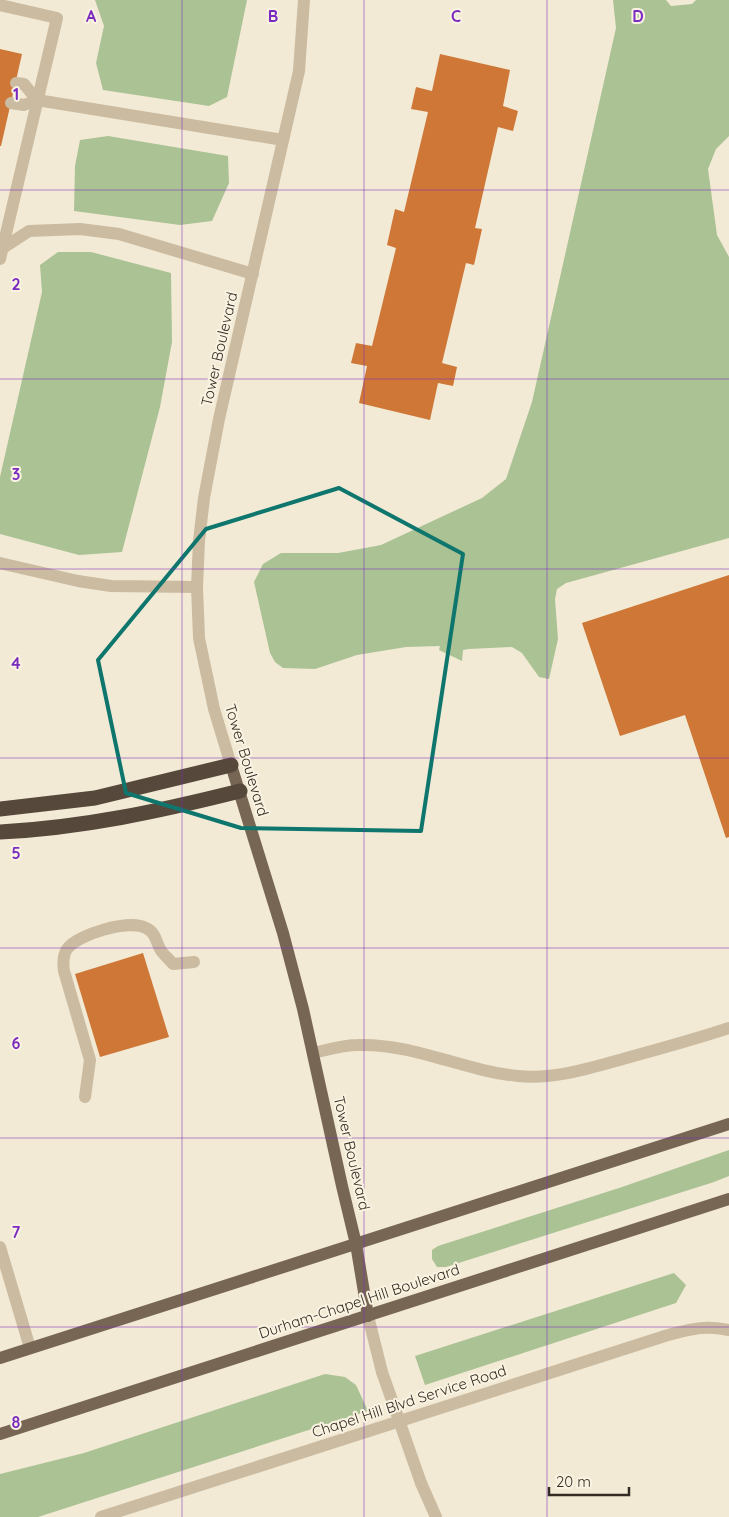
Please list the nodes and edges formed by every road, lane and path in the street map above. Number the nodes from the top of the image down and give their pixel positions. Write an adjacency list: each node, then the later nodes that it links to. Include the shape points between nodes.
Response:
1 (304, 0): 6 (street, Tower Boulevard, via 299,71)
2 (0, 6): 4 (street, via 56,18)
3 (16, 83): 4 (street, via 24,84)
4 (37, 100): 5 (street, via 24,105); 6 (street); 7 (street)
5 (11, 103)
6 (283, 140): 8 (street, Tower Boulevard)
7 (1, 252): 8 (street, via 29,231 80,230 120,234)
8 (253, 274): 10 (street, Tower Boulevard, via 204,498)
9 (0, 562): 10 (street, via 111,586)
10 (196, 587): 11 (street, Tower Boulevard, via 199,638 206,674)
11 (231, 765): 12 (main road, Tower Boulevard); 13 (highway, via 95,798)
12 (240, 791): 14 (highway, via 83,825); 17 (main road, Tower Boulevard, via 283,933)
13 (0, 809)
14 (0, 832)
15 (194, 962): 18 (street, via 173,964 161,952 156,936 145,927 122,925 86,936 66,950 64,971 90,1060)
16 (729, 1028): 17 (street, via 584,1070 549,1076 488,1071 409,1050 368,1044)
17 (313, 1053): 21 (main road, Tower Boulevard)
18 (85, 1097)
19 (729, 1124): 21 (main road)
20 (729, 1198): 23 (main road, Durham-Chapel Hill Boulevard)
21 (356, 1244): 23 (main road, Tower Boulevard); 25 (main road)
22 (0, 1247): 25 (street)
23 (368, 1316): 27 (main road, Durham-Chapel Hill Boulevard); 29 (street, Tower Boulevard, bridge, via 382,1372)
24 (729, 1330): 28 (street, Chapel Hill Blvd Service Road, via 694,1328 668,1335)
25 (30, 1348): 26 (main road)
26 (0, 1358)
27 (0, 1434)
28 (101, 1517)
29 (436, 1517)

